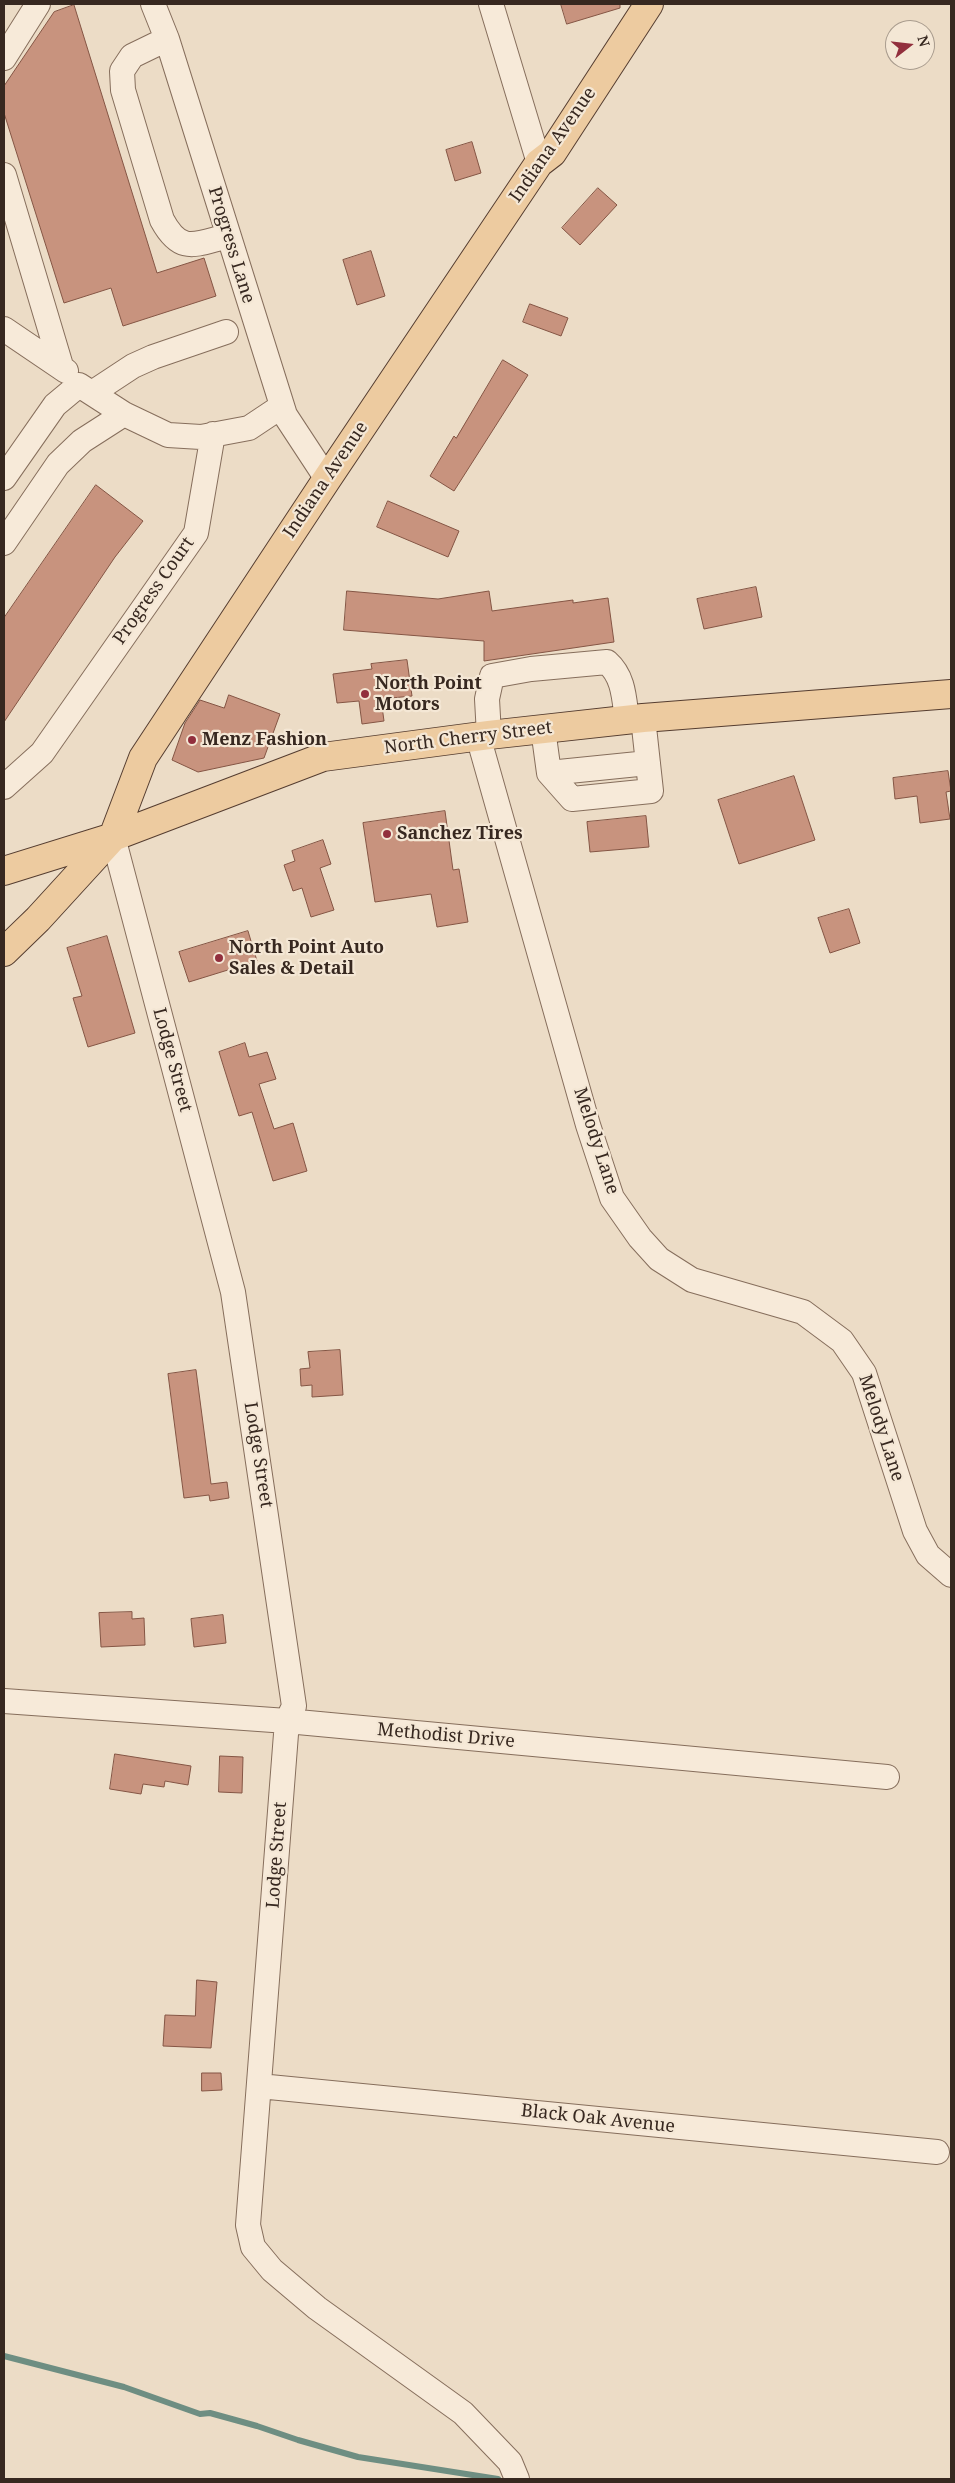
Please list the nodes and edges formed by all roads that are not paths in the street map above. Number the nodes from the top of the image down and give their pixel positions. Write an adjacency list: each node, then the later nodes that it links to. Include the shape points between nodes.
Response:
1 (38, 4): 6 (street)
2 (153, 4): 5 (street, Progress Lane)
3 (491, 4): 7 (street)
4 (649, 4): 7 (main road, Indiana Avenue, via 552,152)
5 (166, 39): 9 (street, Progress Lane); 9 (street, via 132,56 122,71 123,90 162,220 171,236 180,243 194,244)
6 (4, 58)
7 (539, 163): 18 (main road, Indiana Avenue)
8 (4, 175): 12 (street)
9 (228, 236): 14 (street, Progress Lane)
10 (4, 329): 12 (street)
11 (226, 332): 13 (street, via 147,360)
12 (61, 366): 13 (street)
13 (85, 389): 15 (street); 17 (street, via 55,405)
14 (282, 406): 16 (street, via 250,428); 18 (street, Progress Lane)
15 (124, 414): 16 (street, via 168,435 201,437); 19 (street, via 82,441 58,464)
16 (213, 434): 24 (street, Progress Court, via 196,533 42,752)
17 (4, 478)
18 (326, 479): 25 (main road, Indiana Avenue, via 143,758)
19 (4, 543)
20 (951, 694): 21 (main road, North Cherry Street)
21 (635, 719): 22 (main road, North Cherry Street); 22 (street, via 648,763 651,791 572,799 549,773); 23 (street, Melody Lane, via 623,685 607,662 531,669 492,676)
22 (543, 729): 23 (main road, North Cherry Street)
23 (484, 736): 25 (main road, North Cherry Street, via 323,757); 28 (street, Melody Lane, via 588,1125 612,1198 640,1238 675,1271 692,1280 803,1312 842,1341 864,1373 916,1531 928,1555)
24 (4, 787)
25 (113, 837): 26 (main road, North Cherry Street); 27 (main road, Indiana Avenue); 30 (street, Lodge Street, via 233,1292 291,1681 294,1706)
26 (4, 871)
27 (4, 952)
28 (951, 1575)
29 (4, 1701): 30 (street, Methodist Drive)
30 (287, 1721): 31 (street, Methodist Drive); 32 (street, Lodge Street)
31 (887, 1778)
32 (259, 2086): 33 (street, Black Oak Avenue); 34 (street, Lodge Street, via 248,2225 253,2246 272,2270 317,2308 463,2413 510,2462)
33 (937, 2152)
34 (516, 2479)

